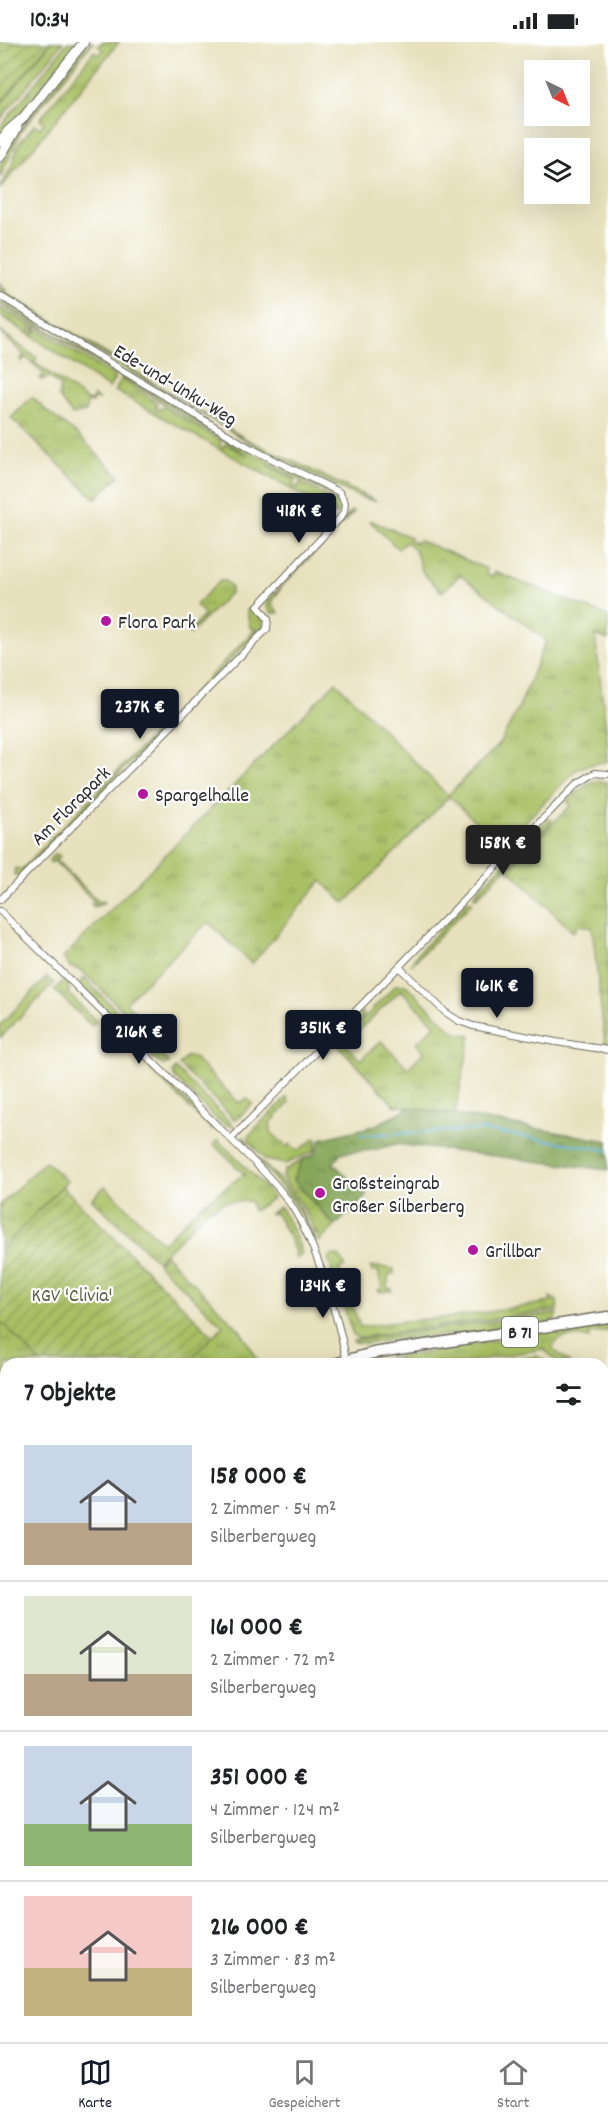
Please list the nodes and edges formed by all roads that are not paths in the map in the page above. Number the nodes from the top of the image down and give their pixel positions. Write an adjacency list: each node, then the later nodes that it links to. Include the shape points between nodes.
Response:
1 (84, 42): 2 (main road)
2 (23, 118): 3 (main road); 4 (main road)
3 (0, 142)
4 (0, 157)
5 (0, 296): 6 (street, Ede-und-Unku-Weg, via 244,444)
6 (339, 492): 8 (street, Am Florapark, via 345,503 340,518 258,606 268,619 267,629)
7 (608, 774): 10 (street, via 598,772 580,782)
8 (0, 900)
9 (0, 911): 12 (street)
10 (399, 967): 11 (street, via 448,1014 464,1024); 12 (street)
11 (608, 1050)
12 (231, 1139): 14 (street, via 273,1182 297,1215 321,1272)
13 (608, 1317): 15 (main road, B 71)
14 (346, 1358)
15 (359, 1358)

